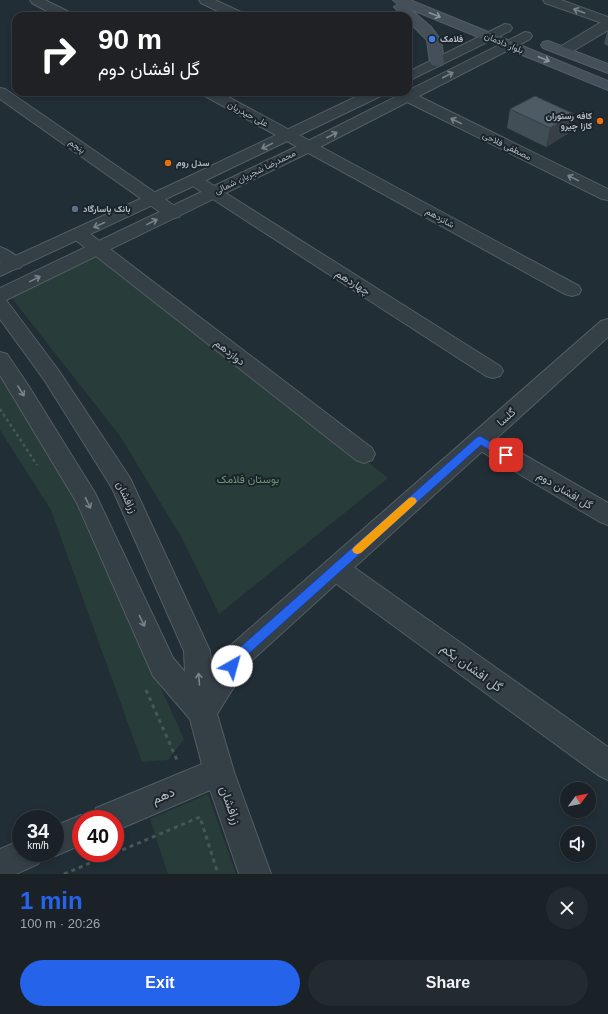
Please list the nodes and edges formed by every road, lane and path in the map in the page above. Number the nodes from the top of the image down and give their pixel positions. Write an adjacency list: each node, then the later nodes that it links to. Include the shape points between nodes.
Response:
1 (36, 0): 6 (street)
2 (205, 0): 7 (street)
3 (392, 0): 8 (main road)
4 (399, 0): 13 (main road, بلوار دادمان, one-way to 13)
5 (549, 0): 11 (street, one-way to 5)
6 (58, 12)
7 (230, 12)
8 (406, 12)
9 (412, 18): 17 (main road, via 434,40)
10 (488, 21): 12 (main road, بلوار دادمان)
11 (608, 23): 16 (street)
12 (505, 28): 13 (street); 14 (main road, بلوار دادمان)
13 (489, 36): 15 (main road, بلوار دادمان); 17 (street)
14 (525, 36): 15 (street, محمدرضا شجریان شمالی); 16 (main road, بلوار دادمان)
15 (508, 44): 20 (main road, بلوار دادمان, one-way to 20); 21 (street, محمدرضا شجریان شمالی, one-way to 15)
16 (563, 51): 18 (main road, بلوار دادمان)
17 (437, 62): 19 (street)
18 (608, 69)
19 (412, 75)
20 (608, 86)
21 (412, 89)
22 (0, 92): 32 (street, پنجم)
23 (216, 96): 27 (street, علی حیدریان)
24 (370, 96): 27 (street, محمدرضا شجریان شمالی)
25 (398, 96): 28 (street, محمدرضا شجریان شمالی, one-way to 25)
26 (406, 96): 31 (street, مصطفی فلاحی, one-way to 26)
27 (289, 135): 28 (street, علی حیدریان); 29 (street, محمدرضا شجریان شمالی, one-way to 29)
28 (308, 147): 30 (street, محمدرضا شجریان شمالی); 37 (street, شانزدهم)
29 (194, 180): 30 (street, چهاردهم); 32 (street, محمدرضا شجریان شمالی)
30 (213, 193): 33 (street, محمدرضا شجریان شمالی); 42 (street, چهاردهم)
31 (608, 196)
32 (154, 199): 33 (street, پنجم); 34 (street, محمدرضا شجریان شمالی, one-way to 34)
33 (173, 213): 35 (street, محمدرضا شجریان شمالی, one-way to 33)
34 (79, 234): 35 (street, دوازدهم); 36 (street, محمدرضا شجریان شمالی)
35 (97, 249): 38 (street, محمدرضا شجریان شمالی, one-way to 35); 45 (street, دوازدهم)
36 (4, 262)
37 (572, 290)
38 (0, 296)
39 (0, 304): 50 (street, زرافشان, one-way to 39, via 197,651 122,484 52,376)
40 (608, 326): 44 (street, گلسا)
41 (0, 359): 50 (street, زرافشان, one-way to 50, via 87,500 163,667)
42 (493, 371)
43 (0, 409): 46 (path)
44 (480, 440): 47 (street, گل افشان دوم); 48 (street, گلسا)
45 (364, 454)
46 (39, 468)
47 (608, 515)
48 (336, 569): 50 (street, گلسا, via 240,654); 52 (street, گل افشان یکم)
49 (144, 686): 51 (path)
50 (202, 712): 53 (street, زرافشان)
51 (179, 764)
52 (608, 765)
53 (219, 772): 54 (street, دهم); 61 (street, زرافشان)
54 (124, 812)
55 (124, 849): 60 (path, via 200,818)
56 (12, 860): 58 (street)
57 (93, 862): 59 (path)
58 (0, 865)
59 (64, 874)
60 (218, 874)
61 (255, 874)

